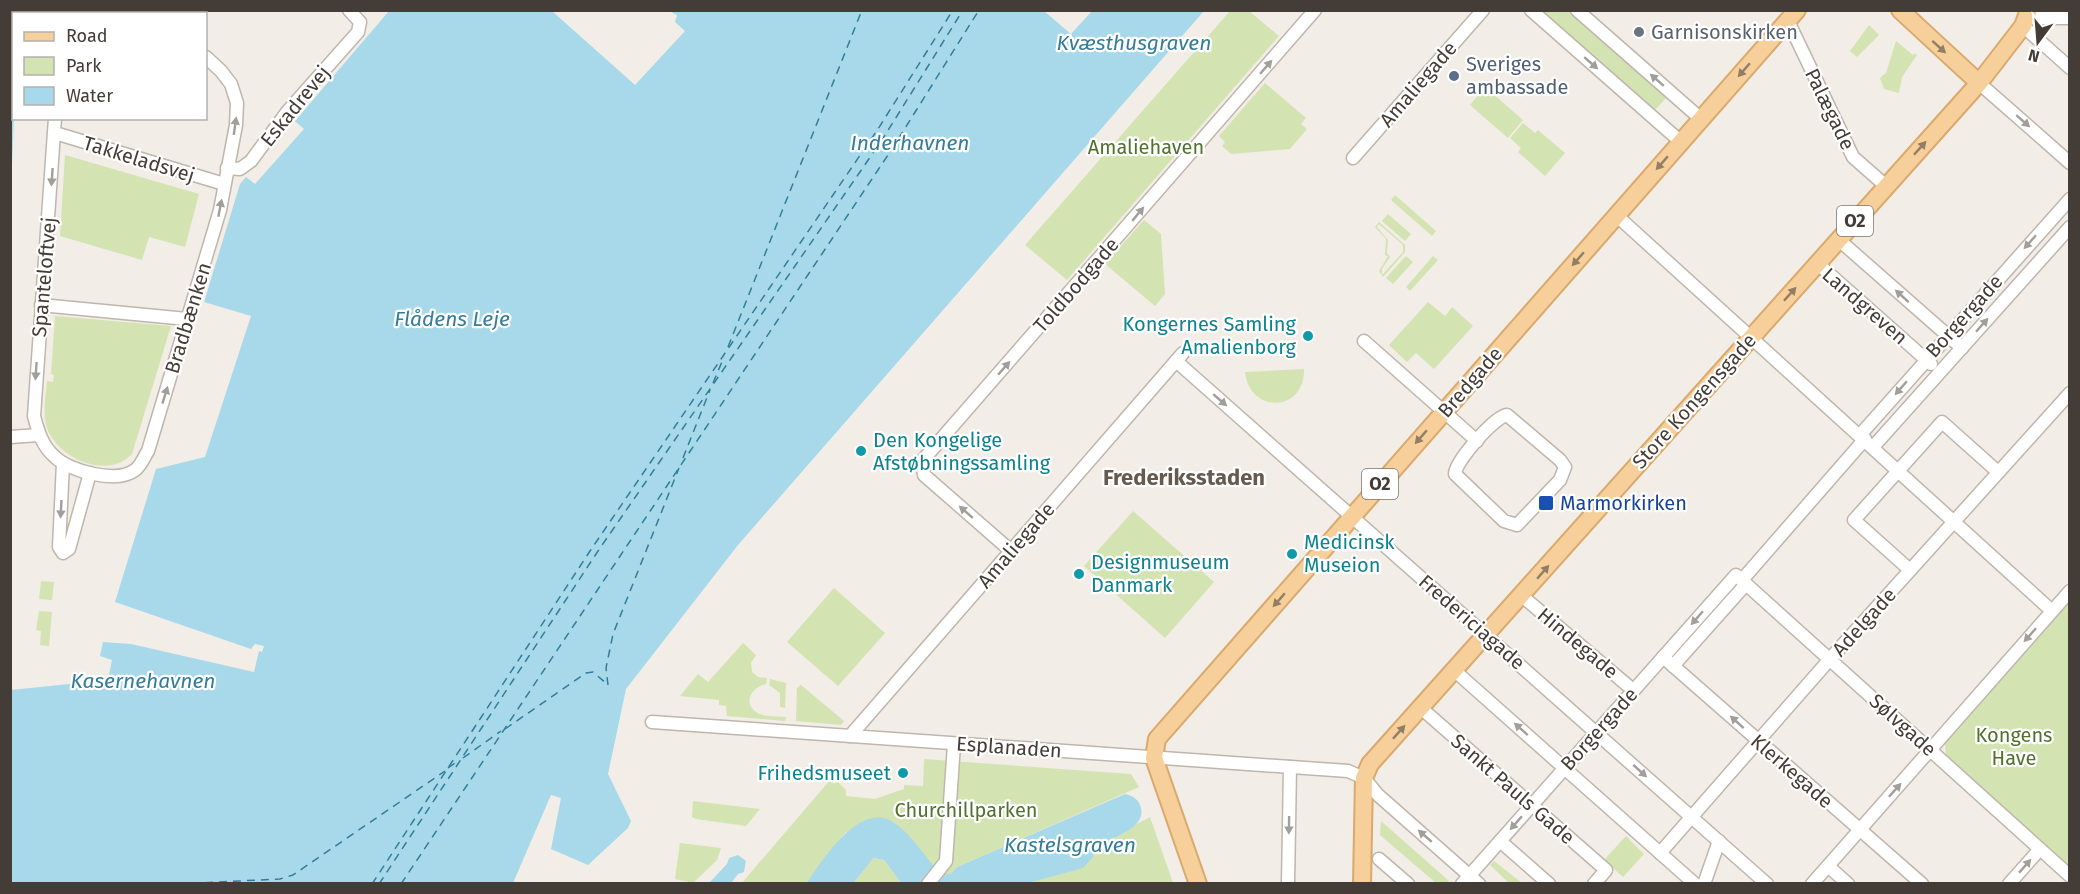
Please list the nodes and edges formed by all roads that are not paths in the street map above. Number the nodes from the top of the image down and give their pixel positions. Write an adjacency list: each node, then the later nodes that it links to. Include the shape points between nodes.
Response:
1 (350, 10): 19 (street, Eskadrevej, via 360,22 358,32 287,112 251,160 240,169)
2 (1315, 10): 50 (street, Toldbodgade, one-way to 2, via 924,475 922,461)
3 (1483, 10): 17 (street, Amaliegade)
4 (1531, 10): 16 (street, one-way to 16)
5 (1576, 10): 13 (street, one-way to 5)
6 (1900, 10): 12 (main road, one-way to 12)
7 (1792, 16): 13 (main road, Bredgade / O2, one-way to 13); 21 (street, Palægade, via 1853,157)
8 (2026, 18): 9 (street); 11 (street); 12 (main road, O2)
9 (2070, 18)
10 (207, 58): 19 (street, Bradbænken, one-way to 10, via 237,103 231,84)
11 (2070, 68)
12 (1979, 83): 18 (street, one-way to 18); 21 (main road, Store Kongensgade / O2, one-way to 12)
13 (1701, 119): 16 (main road, Bredgade / O2)
14 (55, 120): 15 (street, Spanteloftvej)
15 (55, 134): 20 (street, Takkeladsvej); 29 (street, Spanteloftvej, one-way to 29)
16 (1681, 142): 23 (main road, Bredgade / O2, one-way to 23)
17 (1353, 158)
18 (2070, 163)
19 (227, 168): 20 (street, Bradbænken)
20 (224, 184): 30 (street, Bradbænken, one-way to 20, via 220,210)
21 (1886, 186): 25 (main road, Store Kongensgade / O2)
22 (2070, 199): 26 (street, Borgergade, one-way to 26)
23 (1616, 215): 32 (street); 39 (main road, Bredgade / O2, one-way to 39)
24 (2070, 227): 28 (street, Borgergade)
25 (1839, 240): 27 (main road, Store Kongensgade / O2); 31 (street, Landgreven, one-way to 25)
26 (2016, 259): 28 (street); 31 (street, Borgergade)
27 (1817, 263): 32 (main road, Store Kongensgade / O2, one-way to 27); 36 (street, Landgreven)
28 (2030, 271): 34 (street, Borgergade, one-way to 28)
29 (41, 305): 30 (street); 40 (street, Spanteloftvej, one-way to 40, via 34,416)
30 (187, 319): 47 (street, Bradbænken, one-way to 30, via 125,475 135,470 148,451)
31 (1947, 336): 34 (street, Landgreven); 36 (street, Borgergade)
32 (1751, 337): 42 (street); 54 (main road, Store Kongensgade / O2, one-way to 32)
33 (1364, 341): 39 (street)
34 (1962, 348): 37 (street, Borgergade)
35 (1179, 357): 48 (street, Fredericiagade, one-way to 48); 50 (street, Amaliegade)
36 (1926, 359): 37 (street, Landgreven); 42 (street, Borgergade, one-way to 42)
37 (1940, 372): 42 (street, Borgergade)
38 (2070, 393): 46 (street, Adelgade)
39 (1444, 411): 43 (street); 48 (main road, Bredgade / O2, one-way to 48)
40 (39, 435): 41 (street); 44 (street)
41 (10, 436)
42 (1866, 440): 45 (street); 52 (street, Borgergade)
43 (1477, 441): 43 (street, via 1458,463 1455,474 1508,524 1520,524 1560,480 1565,471 1563,463 1507,416 1496,420)
44 (63, 463): 47 (street); 47 (street, one-way to 47, via 59,547 63,553 69,549)
45 (1899, 471): 46 (street, via 1942,422); 49 (street); 51 (street, via 1854,520)
46 (1998, 472): 49 (street, Adelgade)
47 (90, 473)
48 (1352, 516): 56 (street, Fredericiagade); 69 (main road, Bredgade / O2, one-way to 69, via 1157,739)
49 (1954, 521): 51 (street, Adelgade); 55 (street)
50 (1011, 551): 65 (street, Amaliegade)
51 (1910, 570): 58 (street, Adelgade)
52 (1741, 580): 57 (street, Borgergade, one-way to 57); 58 (street, Sølvgade); 59 (street, Borgergade)
53 (2070, 591): 55 (street)
54 (1522, 596): 56 (main road, Store Kongensgade / O2); 61 (street, Hindegade)
55 (2052, 610): 68 (street, one-way to 68)
56 (1487, 636): 60 (main road, Store Kongensgade / O2); 64 (street, Fredericiagade)
57 (1663, 657): 59 (street, Klerkegade); 61 (street, Borgergade)
58 (1830, 659): 66 (street, Adelgade); 68 (street, Sølvgade)
59 (1673, 666): 66 (street, Klerkegade, one-way to 59)
60 (1455, 671): 62 (main road, Store Kongensgade / O2); 71 (street, one-way to 60)
61 (1634, 690): 64 (street, Borgergade)
62 (1421, 708): 72 (main road, Store Kongensgade / O2, one-way to 62, via 1370,764); 73 (street, Sankt Pauls Gade)
63 (652, 722): 65 (street, Esplanaden)
64 (1596, 732): 71 (street, Borgergade); 74 (street, Fredericiagade, one-way to 74)
65 (850, 736): 67 (street, Esplanaden)
66 (1758, 740): 74 (street, Adelgade); 75 (street, Klerkegade)
67 (954, 744): 69 (street, Esplanaden); 84 (street, via 946,861)
68 (1931, 751): 75 (street, one-way to 68); 78 (street, Sølvgade)
69 (1154, 758): 70 (street, Esplanaden); 85 (main road)
70 (1290, 767): 72 (street, Esplanaden, via 1348,771); 86 (street, one-way to 86)
71 (1564, 768): 73 (street, Borgergade); 79 (street)
72 (1364, 778): 83 (street, one-way to 72); 87 (main road)
73 (1532, 805): 76 (street, Borgergade, one-way to 76); 91 (street, Sankt Pauls Gade, via 1606,870)
74 (1692, 817): 77 (street, Fredericiagade); 79 (street, Adelgade)
75 (1860, 830): 81 (street); 97 (street, Klerkegade)
76 (1500, 841): 83 (street, Borgergade); 90 (street)
77 (1719, 841): 93 (street); 94 (street, Fredericiagade)
78 (2040, 849): 82 (street, Sølvgade); 98 (street, one-way to 78)
79 (1660, 853): 92 (street)
80 (1379, 859): 88 (street)
81 (1828, 866): 95 (street); 96 (street)
82 (2070, 876)
83 (1466, 879): 89 (street)
84 (928, 884)
85 (1198, 884)
86 (1288, 884)
87 (1362, 884)
88 (1408, 884)
89 (1479, 884)
90 (1549, 884)
91 (1594, 884)
92 (1695, 884)
93 (1704, 884)
94 (1767, 884)
95 (1812, 884)
96 (1848, 884)
97 (1922, 884)
98 (2009, 884)

